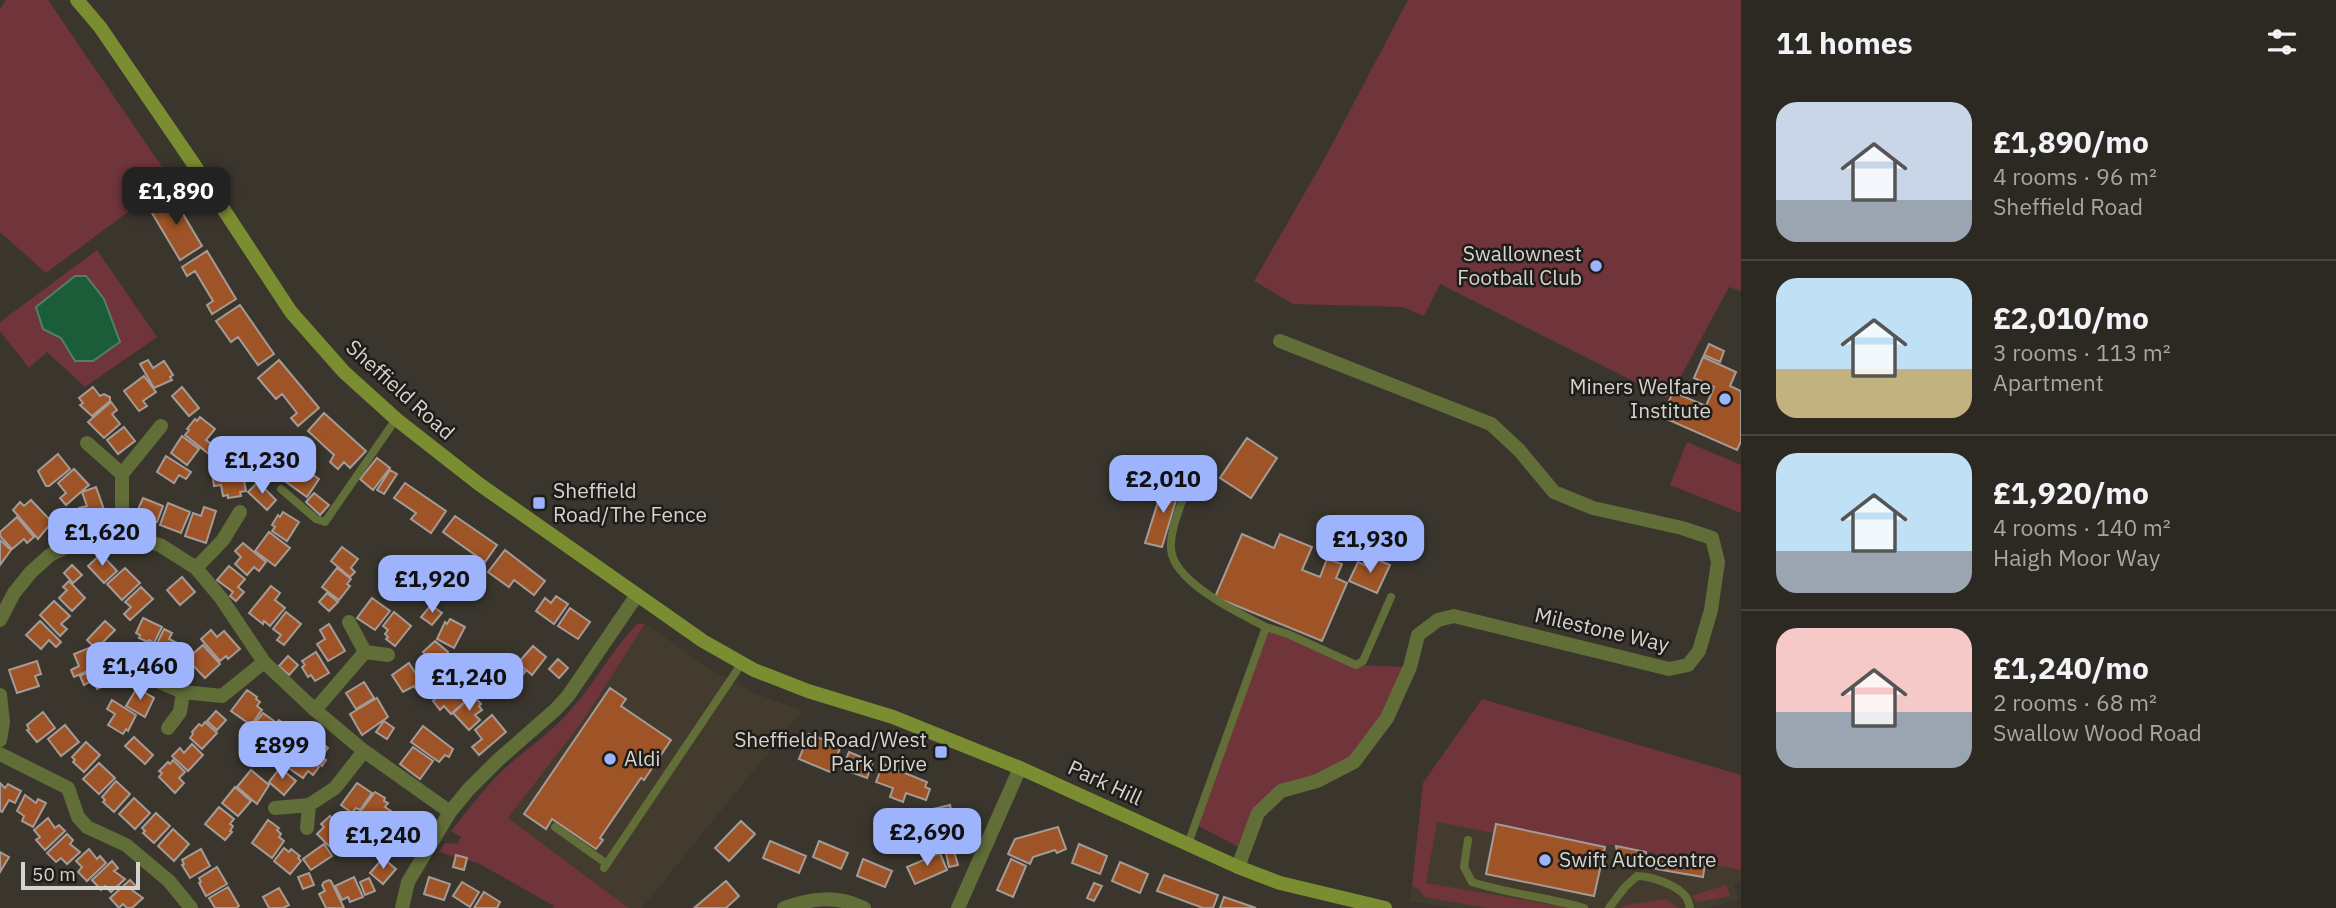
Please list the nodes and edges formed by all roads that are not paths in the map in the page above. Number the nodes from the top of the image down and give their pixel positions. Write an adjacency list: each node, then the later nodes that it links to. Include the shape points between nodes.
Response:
1 (77, 0): 3 (street, Sheffield Road, via 100,27 292,312 344,372)
2 (1280, 341): 38 (street, Milestone Way, via 1491,424 1554,492 1593,509 1712,538 1718,562 1699,651 1688,665 1669,669 1454,616 1438,620 1418,635 1410,667 1387,718 1354,762 1317,781 1281,791 1258,813)
3 (396, 419): 7 (lane, via 325,522); 12 (street, Sheffield Road, via 479,484)
4 (161, 426): 6 (street)
5 (87, 443): 6 (street)
6 (122, 474): 10 (street)
7 (281, 489)
8 (1186, 490): 16 (lane, via 1172,536 1171,552 1180,569 1215,600)
9 (240, 512): 11 (street, via 223,540)
10 (122, 535): 11 (street, via 160,545); 14 (street, via 73,544 50,555 14,593)
11 (196, 568): 19 (street)
12 (637, 595): 20 (street, Sheffield Road); 33 (street, via 568,696)
13 (1391, 597): 16 (lane, via 1363,661 1356,666)
14 (0, 620)
15 (349, 622): 17 (street)
16 (1266, 627): 37 (lane)
17 (365, 652): 18 (street); 25 (street)
18 (388, 655)
19 (264, 662): 23 (street, via 222,696); 25 (street)
20 (742, 663): 22 (street, Sheffield Road); 34 (lane, via 606,866)
21 (148, 677): 23 (street)
22 (808, 691): 30 (street, Park Hill, via 892,717)
23 (183, 692): 26 (street, via 180,712)
24 (0, 695): 27 (street)
25 (315, 710): 28 (street)
26 (168, 728)
27 (0, 740)
28 (364, 751): 31 (street, via 335,788); 33 (street)
29 (0, 754): 39 (street, via 68,788 78,817 87,827 126,845 169,881)
30 (1020, 768): 37 (street, Park Hill); 43 (street)
31 (309, 805): 32 (street); 35 (street)
32 (275, 808)
33 (450, 812): 40 (street, via 408,882)
34 (555, 827)
35 (307, 828)
36 (1468, 840): 45 (lane, via 1464,867 1472,882)
37 (1188, 844): 38 (street, Park Hill)
38 (1238, 867): 44 (street, Park Hill, via 1280,883)
39 (191, 908)
40 (402, 908)
41 (784, 908): 42 (street, via 806,900 848,901)
42 (864, 908)
43 (958, 908)
44 (1385, 908)
45 (1584, 908)
46 (1609, 908): 47 (lane, via 1637,876 1649,876 1678,890)
47 (1690, 908)

